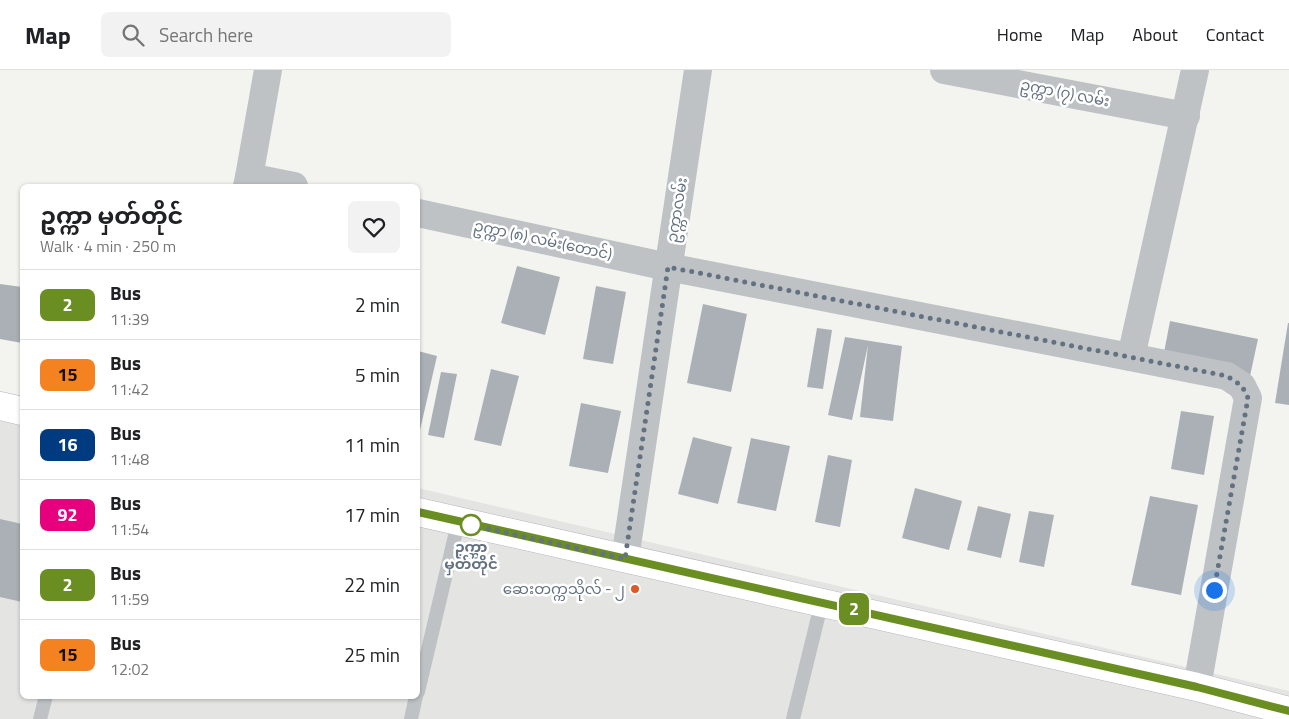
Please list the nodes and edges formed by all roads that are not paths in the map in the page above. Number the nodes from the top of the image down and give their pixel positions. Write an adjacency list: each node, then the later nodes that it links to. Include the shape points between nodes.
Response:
1 (268, 70): 6 (street)
2 (698, 70): 9 (street, ဥက္ကာလမ်း)
3 (944, 70): 5 (street, ဥက္ကာ (၇) လမ်း)
4 (1195, 70): 5 (street)
5 (1186, 116): 10 (street)
6 (248, 181): 7 (street)
7 (276, 184)
8 (420, 213): 9 (street, ဥက္ကာ (၈) လမ်း(တောင်))
9 (668, 267): 10 (street, ဥက္ကာ (၈) လမ်း(တောင်)); 15 (street, ဥက္ကာလမ်း)
10 (1131, 357): 18 (street, ဥက္ကာ (၈) လမ်း(တောင်), via 1227,376 1242,386 1248,398)
11 (0, 406): 12 (main road)
12 (20, 411)
13 (420, 513): 14 (main road)
14 (458, 523): 15 (main road); 17 (lane)
15 (625, 559): 16 (main road)
16 (822, 602): 18 (main road); 24 (lane)
17 (420, 684)
18 (1197, 687): 21 (main road)
19 (45, 699): 22 (lane)
20 (415, 699): 23 (lane)
21 (1289, 711)
22 (40, 719)
23 (411, 719)
24 (793, 719)

